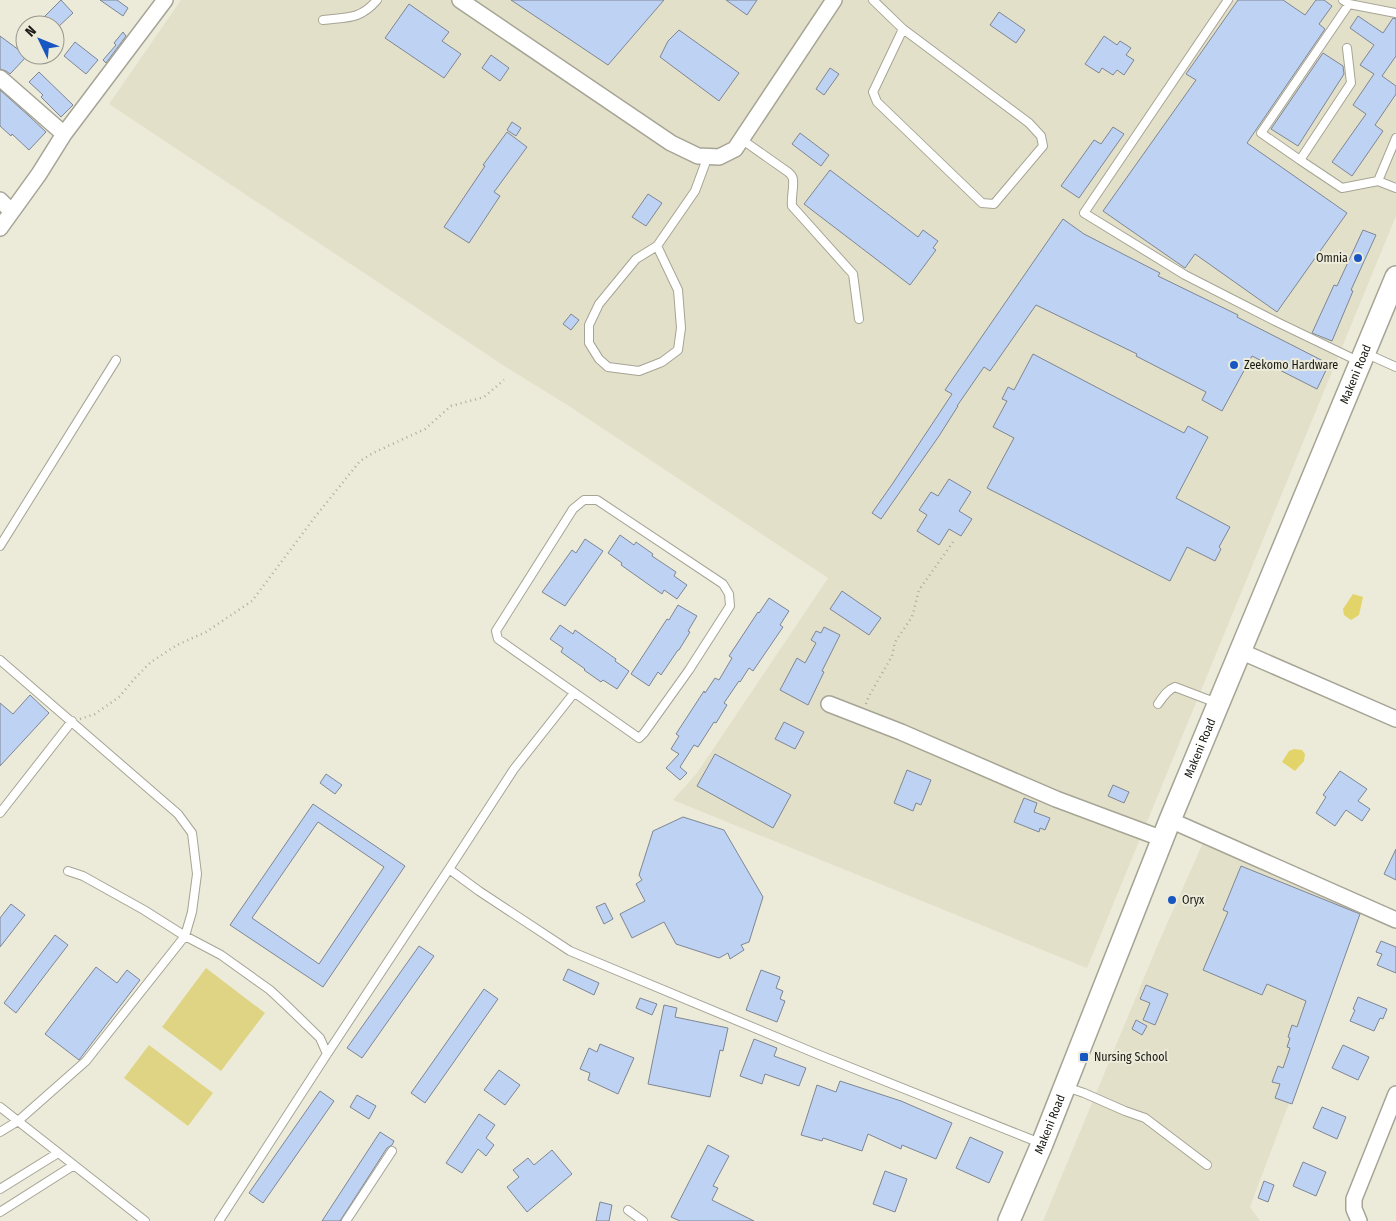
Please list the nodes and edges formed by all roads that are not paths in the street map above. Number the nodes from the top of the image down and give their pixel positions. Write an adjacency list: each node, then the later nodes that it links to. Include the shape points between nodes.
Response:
1 (165, 0): 13 (street)
2 (377, 0): 9 (lane, via 360,15)
3 (460, 0): 16 (street, via 671,143 698,156)
4 (834, 0): 15 (street)
5 (873, 0): 10 (lane)
6 (1228, 0): 26 (lane, via 1084,213 1185,275 1277,322)
7 (1346, 2): 8 (lane); 17 (lane, via 1261,133)
8 (1396, 13)
9 (323, 20)
10 (903, 29): 10 (lane, via 1029,123 1041,136 1043,146 994,204 982,203 877,102 873,92)
11 (1348, 48): 17 (lane, via 1351,83)
12 (0, 78): 13 (street)
13 (64, 134): 21 (street)
14 (1396, 138): 18 (lane)
15 (741, 140): 16 (street, via 735,149 718,157); 25 (lane, via 792,176 792,206 853,274)
16 (708, 156): 23 (lane, via 695,191)
17 (1300, 160): 18 (lane, via 1342,188)
18 (1378, 181): 19 (lane)
19 (1396, 188)
20 (0, 200): 21 (street)
21 (11, 211): 22 (street)
22 (0, 228)
23 (657, 246): 23 (lane, via 678,290 681,328 678,350 662,362 639,371 608,367 589,342 589,325 599,304 636,259)
24 (1396, 278): 26 (main road, Makeni Road)
25 (859, 319)
26 (1363, 358): 28 (lane); 30 (main road, Makeni Road)
27 (116, 360): 29 (lane)
28 (1396, 367)
29 (0, 546)
30 (1240, 651): 33 (main road, Makeni Road); 36 (street)
31 (0, 660): 37 (lane)
32 (574, 692): 32 (lane, via 498,639 496,631 574,509 584,500 597,500 723,584 729,594 730,606 689,670 639,738); 40 (lane, via 514,769)
33 (1219, 703): 35 (lane, via 1175,687 1170,688); 39 (main road, Makeni Road)
34 (829, 704): 39 (street, via 1056,799)
35 (1158, 704)
36 (1396, 719)
37 (72, 721): 38 (lane); 43 (lane, via 178,814 192,833 197,874)
38 (0, 813)
39 (1166, 829): 42 (street); 45 (main road, Makeni Road)
40 (449, 869): 44 (lane); 50 (lane, via 570,951)
41 (68, 871): 43 (lane, via 83,876)
42 (1396, 920)
43 (185, 936): 44 (lane, via 221,955 270,990 320,1038); 48 (lane, via 86,1061)
44 (327, 1054): 59 (lane)
45 (1064, 1086): 50 (main road, Makeni Road); 54 (lane, via 1145,1118)
46 (1396, 1094): 63 (street, via 1354,1199)
47 (0, 1107): 48 (lane)
48 (18, 1122): 49 (lane); 52 (lane)
49 (0, 1132)
50 (1042, 1144): 62 (main road, Makeni Road)
51 (392, 1151): 60 (lane)
52 (58, 1153): 53 (lane); 55 (lane)
53 (74, 1165): 57 (lane); 58 (lane)
54 (1207, 1165)
55 (0, 1189)
56 (628, 1210): 61 (lane)
57 (0, 1212)
58 (145, 1221)
59 (219, 1221)
60 (346, 1221)
61 (643, 1221)
62 (1009, 1221)
63 (1359, 1221)

